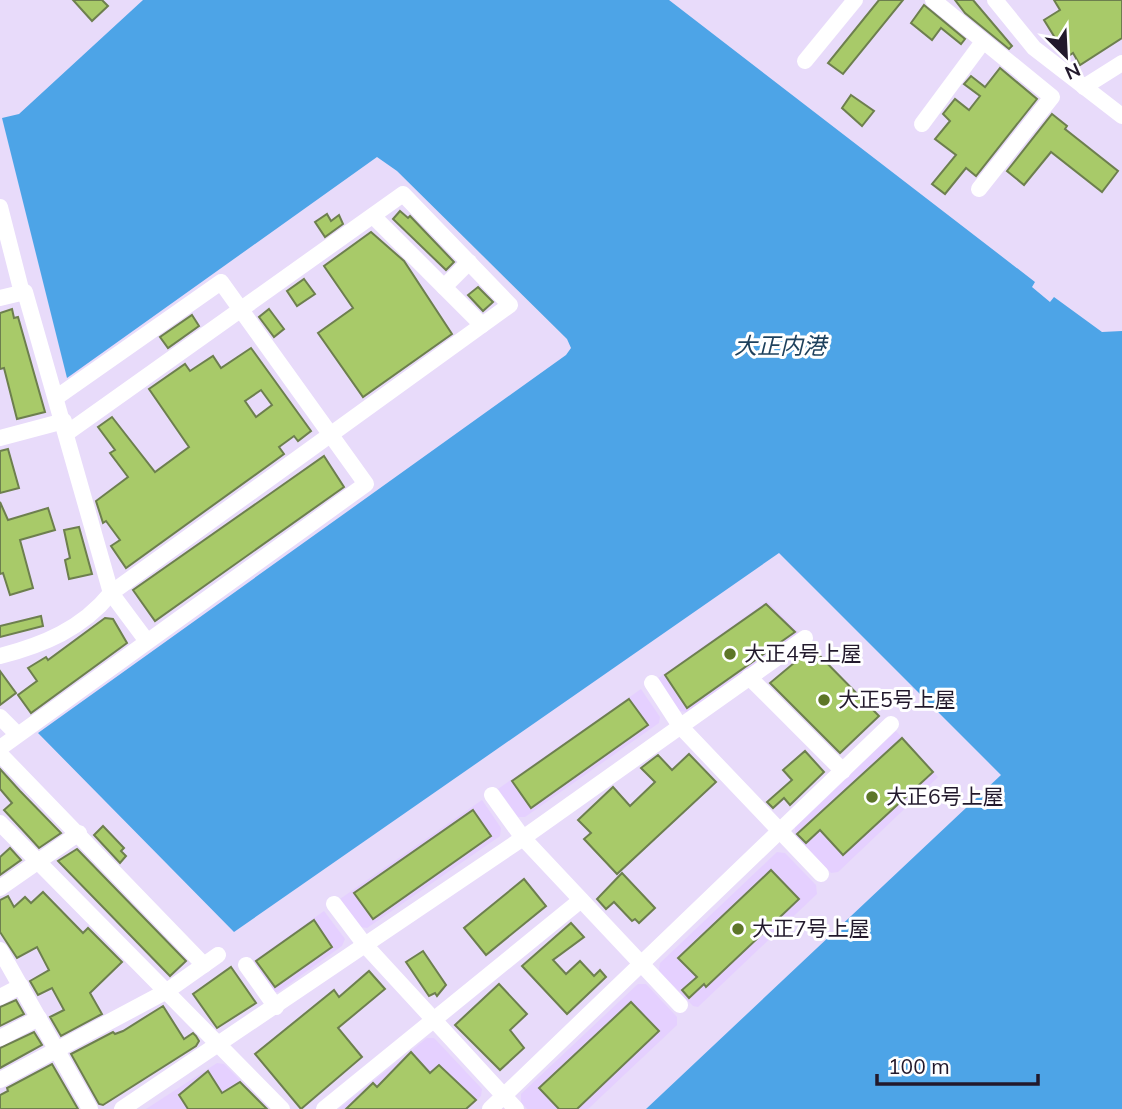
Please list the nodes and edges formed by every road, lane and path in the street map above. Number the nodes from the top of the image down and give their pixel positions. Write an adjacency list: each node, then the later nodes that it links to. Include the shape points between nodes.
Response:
1 (855, 0): 5 (street)
2 (933, 0): 4 (street)
3 (995, 0): 7 (street, via 1034,48)
4 (982, 43): 9 (street); 11 (street)
5 (805, 61)
6 (1122, 63): 8 (street)
7 (1069, 75): 8 (street); 9 (street)
8 (1084, 87): 10 (street)
9 (1052, 97): 12 (street)
10 (1122, 116)
11 (922, 124)
12 (979, 190)
13 (0, 207): 17 (street)
14 (373, 216): 15 (street, via 403,194); 16 (street); 19 (street)
15 (469, 262): 16 (street); 20 (street, via 510,305)
16 (444, 287): 20 (street)
17 (22, 293): 18 (street); 21 (street)
18 (0, 299)
19 (240, 309): 21 (street, via 221,282); 22 (street); 23 (street)
20 (482, 325): 23 (street)
21 (57, 397): 22 (street)
22 (65, 427): 24 (street); 25 (street)
23 (330, 435): 25 (street); 27 (street, via 366,484)
24 (0, 438)
25 (111, 593): 27 (street); 28 (street, via 52,640)
26 (805, 638): 29 (street)
27 (146, 640): 34 (street)
28 (0, 656)
29 (749, 677): 33 (street); 37 (street)
30 (652, 683): 33 (street)
31 (0, 717): 34 (street)
32 (891, 724): 37 (street)
33 (680, 726): 40 (street); 42 (street)
34 (18, 734): 35 (street)
35 (0, 748)
36 (0, 754): 41 (street)
37 (843, 771): 40 (street)
38 (492, 795): 42 (street)
39 (0, 823): 43 (street)
40 (780, 830): 44 (street); 50 (street)
41 (79, 833): 43 (street); 53 (street, via 211,960)
42 (523, 838): 46 (street); 48 (street)
43 (37, 861): 45 (street); 53 (street)
44 (821, 874)
45 (0, 888)
46 (580, 900): 50 (street); 58 (street)
47 (334, 904): 48 (street)
48 (365, 945): 56 (street); 58 (street)
49 (0, 950): 52 (street)
50 (640, 964): 55 (street); 63 (street)
51 (247, 965): 56 (street)
52 (21, 986): 54 (street); 57 (street)
53 (167, 991): 60 (street); 61 (street)
54 (0, 997)
55 (680, 1005)
56 (275, 1007): 60 (street)
57 (39, 1018): 59 (street); 61 (street)
58 (433, 1019): 63 (street); 67 (street)
59 (0, 1038)
60 (221, 1045): 65 (street); 66 (street)
61 (58, 1050): 62 (street); 64 (street)
62 (0, 1080)
63 (504, 1096): 68 (street); 69 (street)
64 (90, 1109)
65 (122, 1109)
66 (282, 1109)
67 (324, 1109)
68 (490, 1109)
69 (516, 1109)

